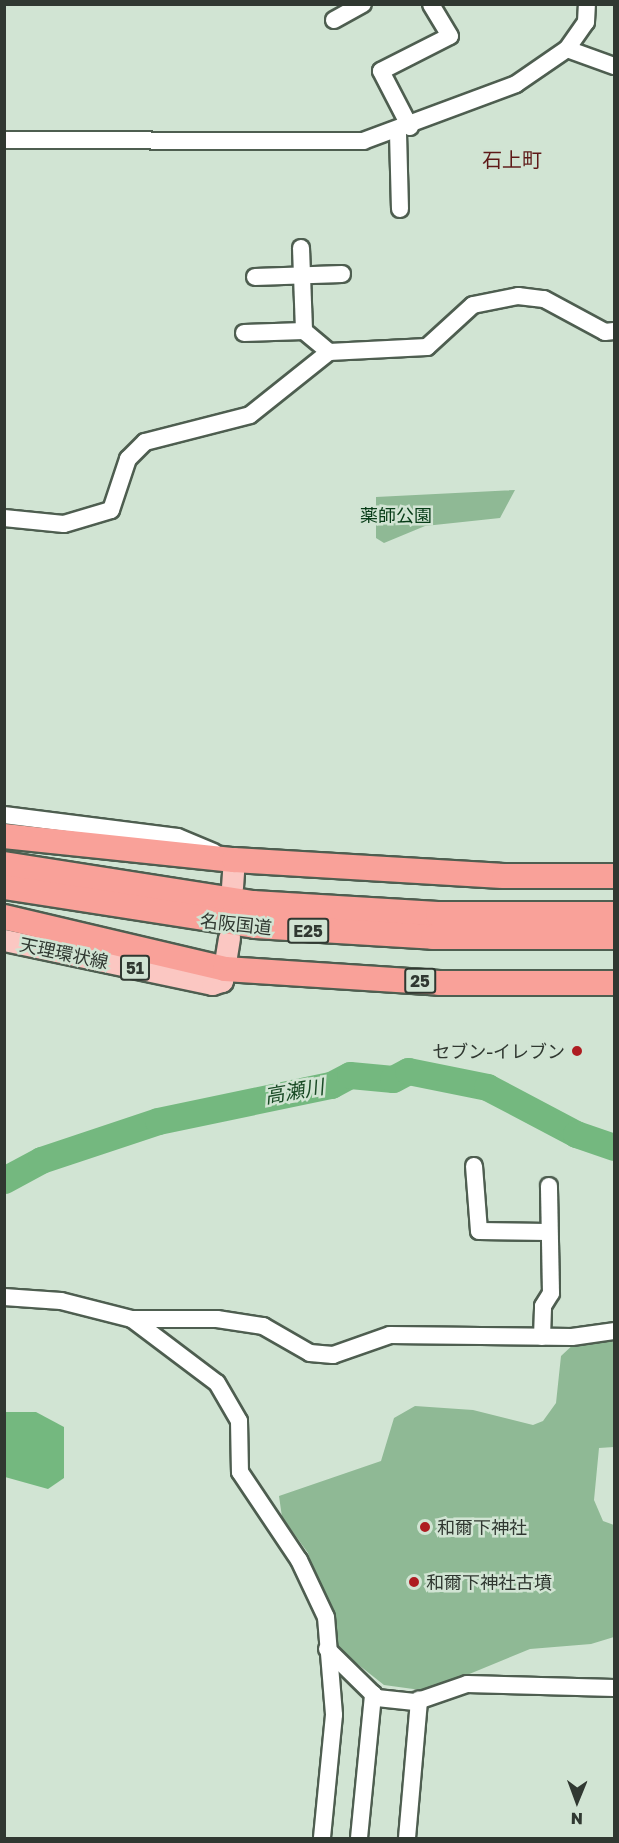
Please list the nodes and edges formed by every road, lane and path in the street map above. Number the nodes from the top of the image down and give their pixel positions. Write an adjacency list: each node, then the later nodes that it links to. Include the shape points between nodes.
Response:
1 (363, 4): 4 (street)
2 (430, 4): 7 (street, via 450,36 381,71)
3 (587, 4): 5 (street, via 586,22)
4 (334, 20)
5 (567, 49): 6 (street); 7 (street, via 516,84)
6 (615, 66)
7 (404, 130): 8 (street, via 331,143); 9 (street)
8 (4, 140)
9 (400, 209)
10 (301, 248): 11 (street)
11 (302, 274): 12 (street); 13 (street); 14 (street)
12 (342, 274)
13 (255, 277)
14 (304, 331): 16 (street); 17 (street)
15 (615, 331): 17 (street, via 605,332 544,298 518,296 473,305 427,347)
16 (244, 333)
17 (329, 352): 18 (street, via 250,415 145,442 128,459 111,510 64,524)
18 (4, 518)
19 (4, 815): 21 (street, via 178,837)
20 (4, 836): 21 (highway)
21 (234, 860): 23 (highway, via 504,876); 25 (main road)
22 (4, 864): 26 (highway, 名阪国道 / E25, via 253,903 438,914)
23 (615, 876)
24 (4, 887): 28 (highway, 名阪国道 / E25, via 255,926 433,937)
25 (232, 887)
26 (615, 914)
27 (4, 917): 31 (highway)
28 (615, 937)
29 (229, 938): 31 (main road)
30 (4, 940): 31 (main road, 天理環状線 / 51, via 212,984 222,981)
31 (225, 969): 32 (highway, 25, via 440,983)
32 (615, 983)
33 (474, 1166): 35 (street, via 479,1231)
34 (549, 1186): 35 (street)
35 (548, 1232): 39 (street, via 550,1293 543,1306)
36 (4, 1297): 37 (street, via 61,1300)
37 (132, 1319): 39 (street, via 206,1318 263,1326 310,1353 333,1355 390,1335); 40 (street, via 217,1383 239,1421 240,1472 313,1584 326,1617)
38 (615, 1331): 39 (street)
39 (542, 1337)
40 (327, 1649): 42 (street); 44 (street, via 334,1715)
41 (615, 1688): 43 (street, via 467,1684)
42 (373, 1694): 43 (street); 45 (street)
43 (419, 1700): 46 (street)
44 (322, 1839)
45 (359, 1839)
46 (407, 1839)

